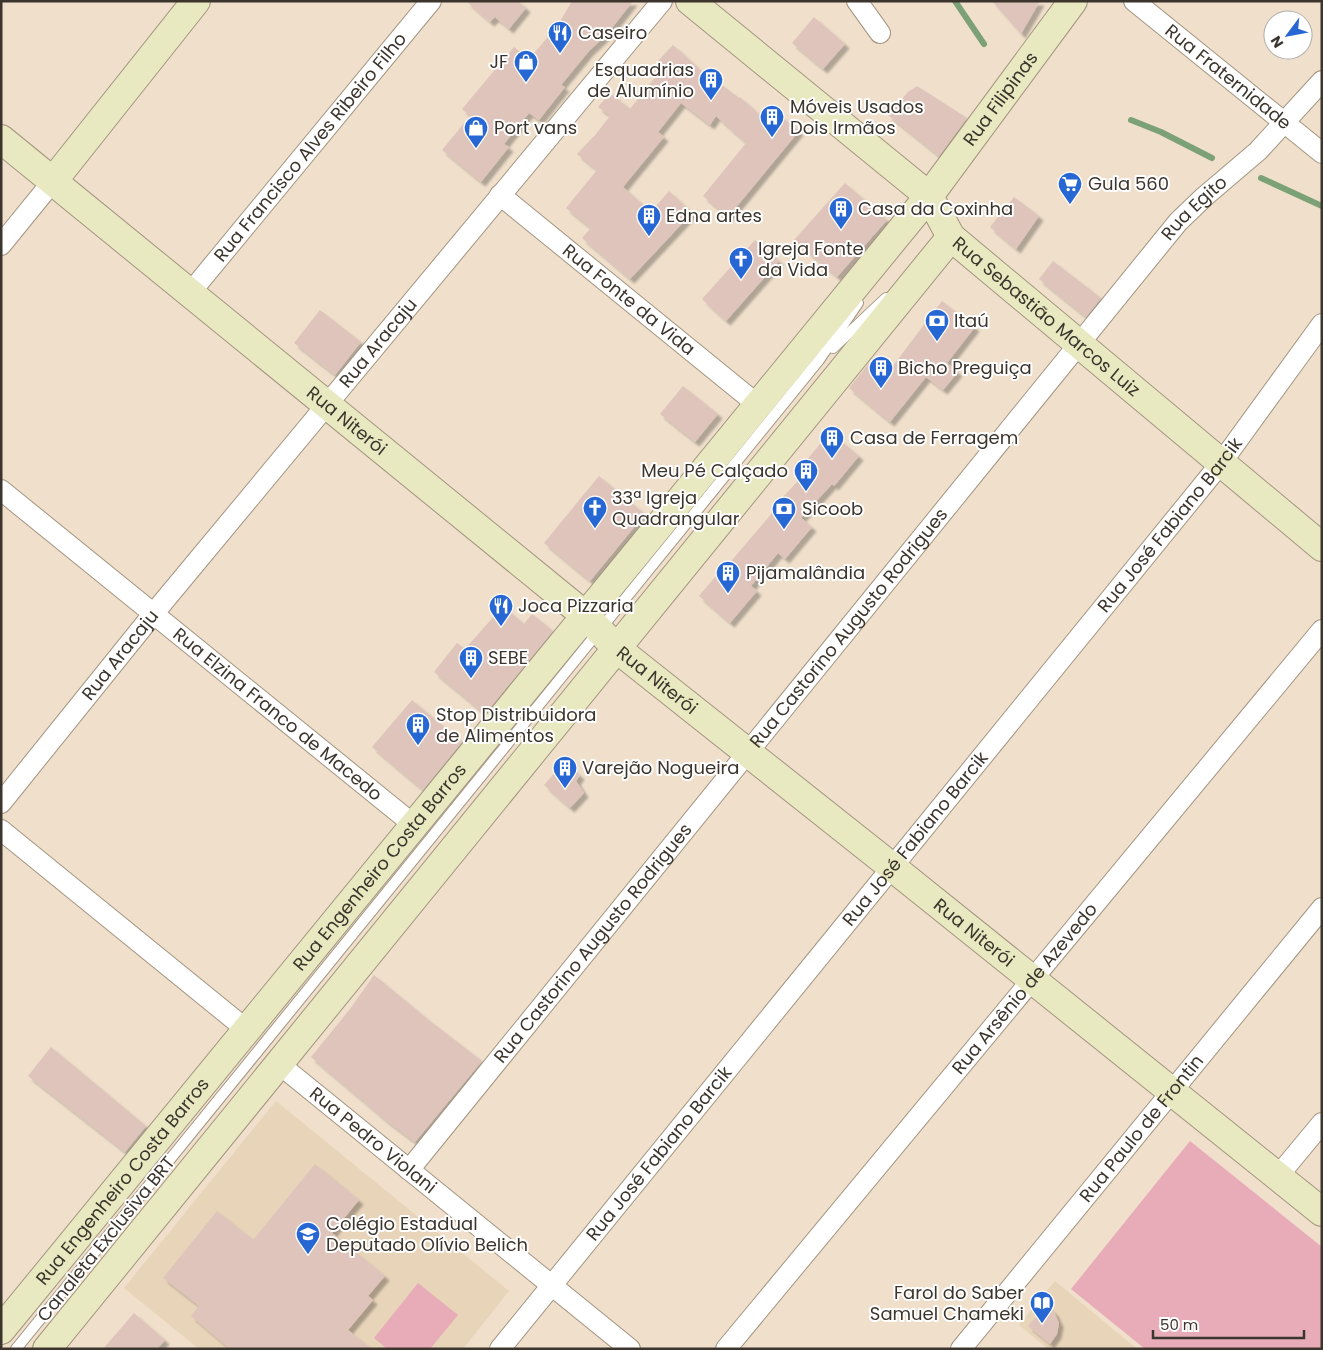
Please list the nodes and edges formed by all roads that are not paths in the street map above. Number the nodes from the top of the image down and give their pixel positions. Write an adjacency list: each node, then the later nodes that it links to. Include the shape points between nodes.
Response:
1 (196, 1): 13 (street)
2 (431, 1): 18 (street, Rua Francisco Alves Ribeiro Filho)
3 (662, 1): 14 (street, Rua Aracaju)
4 (690, 1): 15 (street, Rua Sebastião Marcos Luiz)
5 (857, 1): 8 (street)
6 (1073, 1): 15 (street, Rua Filipinas)
7 (1134, 1): 10 (street, Rua Fraternidade)
8 (880, 33)
9 (1322, 81): 10 (street, Rua Egito)
10 (1284, 122): 12 (street, Rua Fraternidade); 20 (street, Rua Egito, via 1246,162 1190,209)
11 (1, 139): 13 (street, Rua Niterói)
12 (1322, 153)
13 (53, 182): 17 (street); 18 (street, Rua Niterói)
14 (500, 195): 22 (street, Rua Aracaju); 23 (street, Rua Fonte da Vida)
15 (929, 196): 16 (street, Rua Sebastião Marcos Luiz); 21 (lane, Canaleta Exclusiva BRT); 23 (street, Rua Engenheiro Costa Barros)
16 (951, 237): 20 (street, Rua Sebastião Marcos Luiz); 21 (lane, Canaleta Exclusiva BRT); 29 (street, Rua Engenheiro Costa Barros)
17 (1, 245)
18 (190, 293): 22 (street, Rua Niterói)
19 (1322, 324): 24 (street, Rua José Fabiano Barcik)
20 (1080, 345): 24 (street, Rua Sebastião Marcos Luiz); 30 (street, Rua Castorino Augusto Rodrigues)
21 (819, 360): 29 (lane, Canaleta Exclusiva BRT)
22 (326, 404): 27 (street, Rua Aracaju); 29 (street, Rua Niterói)
23 (758, 405): 29 (street, Rua Engenheiro Costa Barros)
24 (1221, 463): 26 (street, Rua Sebastião Marcos Luiz); 34 (street, Rua José Fabiano Barcik)
25 (1, 490): 27 (street, Rua Elzina Franco de Macedo)
26 (1322, 547)
27 (154, 613): 31 (street, Rua Aracaju); 32 (street, Rua Elzina Franco de Macedo)
28 (1322, 630): 36 (street, Rua Arsênio de Azevedo)
29 (600, 632): 30 (street, Rua Niterói); 32 (street, Rua Engenheiro Costa Barros); 38 (street, Rua Engenheiro Costa Barros); 46 (lane, Canaleta Exclusiva BRT)
30 (748, 753): 34 (street, Rua Niterói); 41 (street, Rua Castorino Augusto Rodrigues)
31 (1, 803)
32 (414, 825): 37 (street, Rua Engenheiro Costa Barros)
33 (1, 830): 37 (street)
34 (892, 867): 36 (street, Rua Niterói); 44 (street, Rua José Fabiano Barcik)
35 (1322, 908): 39 (street, Rua Paulo de Frontin)
36 (1032, 979): 39 (street, Rua Niterói); 50 (street, Rua Arsênio de Azevedo)
37 (247, 1030): 45 (street, Rua Engenheiro Costa Barros)
38 (279, 1064): 41 (street, Rua Pedro Violani); 47 (street, Rua Engenheiro Costa Barros)
39 (1172, 1091): 42 (street, Rua Niterói); 51 (street, Rua Paulo de Frontin)
40 (1322, 1123): 42 (street)
41 (409, 1170): 44 (street, Rua Pedro Violani)
42 (1278, 1176): 43 (street, Rua Niterói)
43 (1322, 1212)
44 (552, 1285): 48 (street, Rua José Fabiano Barcik); 49 (street, Rua Pedro Violani)
45 (1, 1330)
46 (16, 1349)
47 (47, 1349)
48 (500, 1349)
49 (630, 1349)
50 (726, 1349)
51 (961, 1349)

